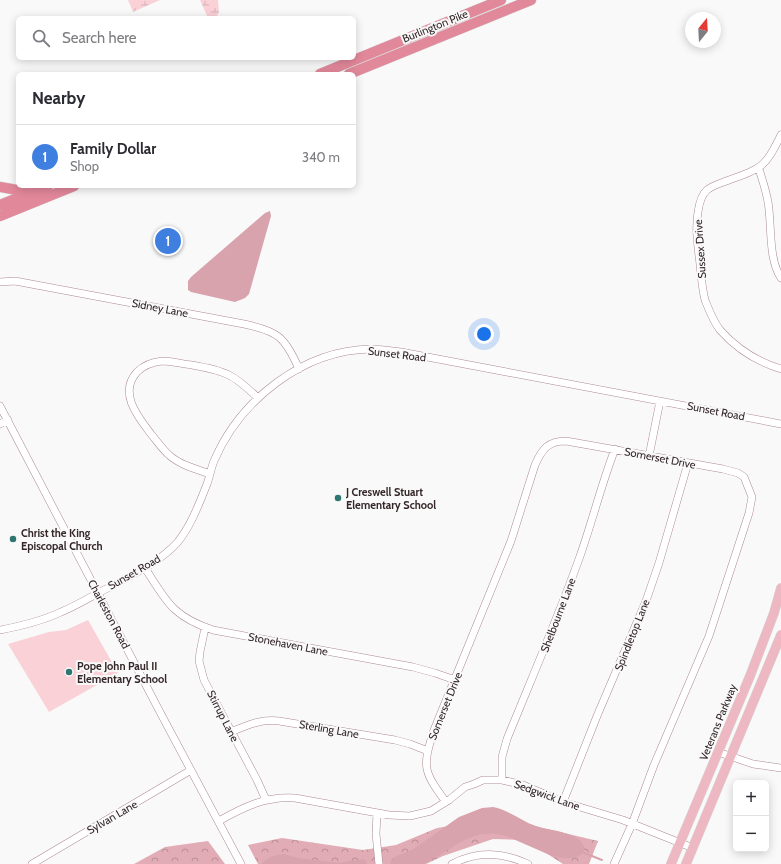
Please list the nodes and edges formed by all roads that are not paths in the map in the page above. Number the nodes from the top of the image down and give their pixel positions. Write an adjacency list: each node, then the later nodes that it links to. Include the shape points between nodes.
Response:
1 (501, 0): 3 (highway, Burlington Pike)
2 (531, 0): 6 (highway, Burlington Pike)
3 (356, 59)
4 (354, 60): 5 (highway, Burlington Pike)
5 (325, 72)
6 (354, 72)
7 (781, 135): 8 (street, Sussex Drive, via 767,161)
8 (759, 168): 15 (street, via 768,201 773,256); 18 (street, Sussex Drive, via 706,190 697,214 701,276 705,299 720,329 731,341 752,356)
9 (0, 187): 12 (highway)
10 (43, 188): 12 (highway)
11 (69, 188): 14 (highway)
12 (38, 190): 13 (highway)
13 (0, 206)
14 (0, 216)
15 (781, 278)
16 (0, 282): 17 (street, Sidney Lane, via 15,281 264,328 284,341)
17 (298, 369): 19 (street, Sunset Road); 20 (street, Sunset Road, via 330,356 372,349 401,352)
18 (781, 369)
19 (258, 398): 28 (street, Sunset Road, via 228,434); 28 (street, via 231,375 200,366 161,362 145,366 134,376 129,393 134,410 144,425 162,448 176,460)
20 (660, 401): 24 (street, Sunset Road); 26 (street)
21 (0, 406): 22 (street, Charleston Road)
22 (8, 420): 23 (street); 31 (street, Charleston Road)
23 (0, 424)
24 (781, 424)
25 (615, 449): 26 (street, Somerset Drive); 35 (street, Somerset Drive, via 558,441 540,453 511,541); 42 (street, Shelbourne Lane, via 567,591 507,739 502,757)
26 (649, 456): 27 (street, Somerset Drive)
27 (688, 463): 45 (street, Spindletop Lane, via 646,601); 48 (street, Somerset Drive, via 738,473 744,477 750,490 751,505 709,636 654,765)
28 (210, 474): 29 (street, Sunset Road, via 197,509 184,533 160,559)
29 (145, 568): 31 (street, Sunset Road); 32 (street, Stonehaven Lane, via 164,598 179,615)
30 (781, 588): 38 (main road, Veterans Parkway, via 750,676)
31 (98, 593): 33 (street, Sunset Road, via 36,622); 41 (street, Charleston Road)
32 (205, 628): 35 (street, Stonehaven Lane, via 413,667); 36 (street, Stirrup Lane, via 200,652 201,670)
33 (0, 630)
34 (781, 635): 39 (main road)
35 (455, 680): 37 (street, Somerset Drive)
36 (231, 732): 37 (street, Sterling Lane, via 252,723 279,720 399,741); 43 (street, Stirrup Lane)
37 (428, 751): 44 (street, Somerset Drive, via 426,762 429,777)
38 (718, 752): 39 (street); 49 (main road, Veterans Parkway)
39 (731, 757): 40 (street, via 752,764); 50 (main road)
40 (781, 768)
41 (191, 770): 47 (street, Charleston Road); 51 (street, Sylvan Lane)
42 (502, 780): 44 (street, Sedgwick Lane, via 483,780 465,787); 45 (street, Sedgwick Lane, via 523,785)
43 (266, 800): 46 (street, Sedgwick Lane, via 295,798); 47 (street, Sedgwick Lane)
44 (446, 802): 46 (street, Sedgwick Lane, via 431,811 410,816)
45 (563, 802): 48 (street, Sedgwick Lane)
46 (377, 813): 53 (street)
47 (219, 821): 52 (street, Charleston Road)
48 (632, 824): 49 (street, Sedgwick Lane); 56 (street, Somerset Drive)
49 (680, 843): 50 (street, Sedgwick Lane); 57 (main road, Veterans Parkway)
50 (692, 848): 58 (main road)
51 (32, 864)
52 (241, 864)
53 (379, 864)
54 (452, 864): 55 (street, via 468,857 487,854 506,856)
55 (528, 864)
56 (614, 864)
57 (671, 864)
58 (686, 864)

